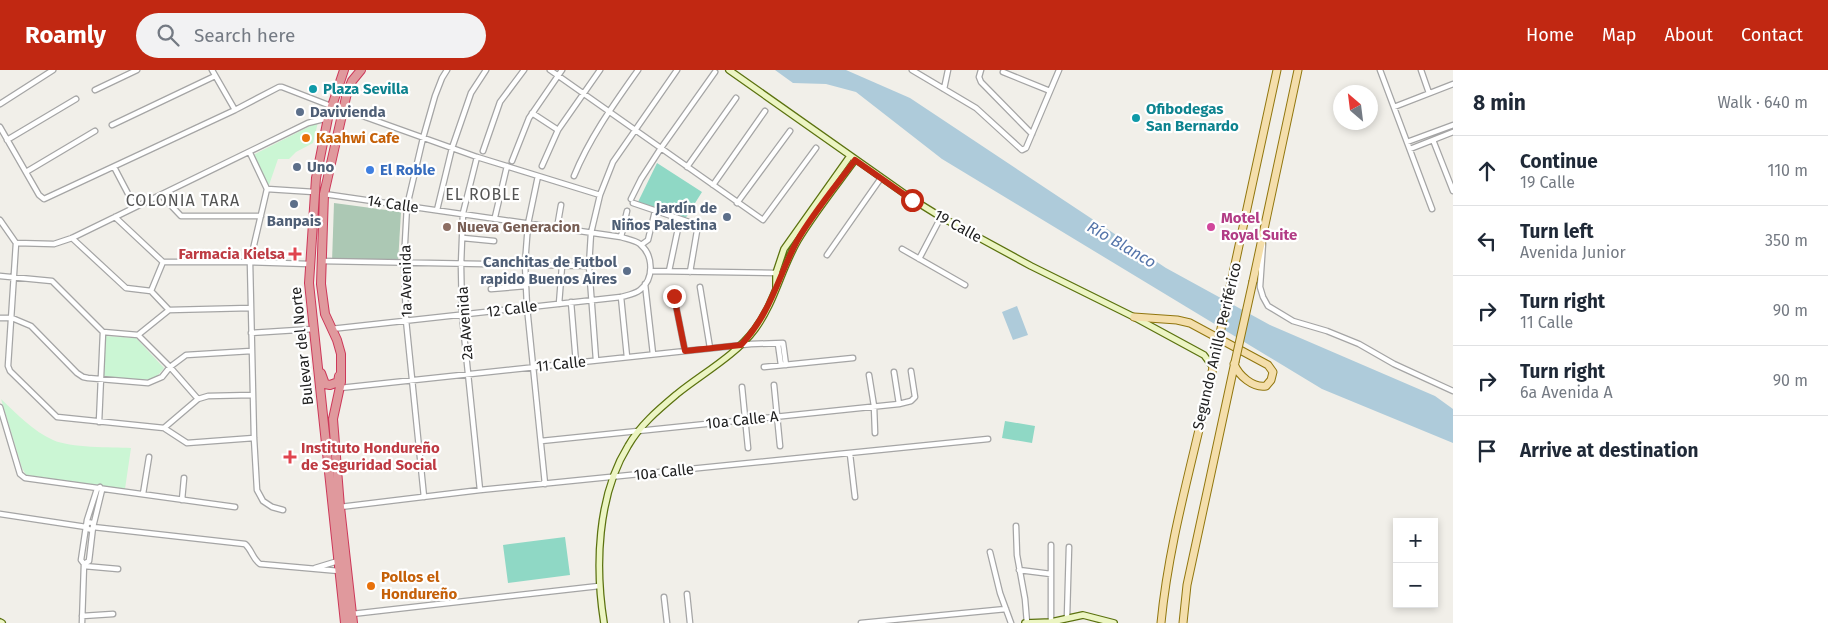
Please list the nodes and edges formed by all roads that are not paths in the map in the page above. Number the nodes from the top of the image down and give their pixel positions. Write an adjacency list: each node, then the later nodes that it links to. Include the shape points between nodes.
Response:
1 (53, 70): 35 (street)
2 (138, 70): 29 (street)
3 (212, 70): 25 (street)
4 (345, 70): 36 (highway, Bulevar del Norte)
5 (360, 70): 38 (highway, Bulevar del Norte, via 352,80)
6 (447, 70): 53 (street, 1a Avenida)
7 (486, 70): 57 (street, via 470,93)
8 (524, 70): 61 (street, via 500,102)
9 (550, 70): 26 (street)
10 (562, 70): 26 (street)
11 (600, 70): 32 (street)
12 (638, 70): 41 (street)
13 (677, 70): 48 (street)
14 (729, 70): 64 (main road, 19 Calle)
15 (914, 70): 28 (street)
16 (948, 70): 28 (street)
17 (981, 70): 52 (street, via 979,78 982,82)
18 (1059, 70): 30 (street)
19 (1278, 70): 154 (main road, Segundo Anillo Periférico, bridge)
20 (1298, 70): 99 (main road, Segundo Anillo Periférico)
21 (1380, 70): 37 (street)
22 (1421, 70): 31 (street)
23 (715, 72): 58 (street)
24 (1003, 72): 30 (street)
25 (215, 76): 39 (street); 44 (street)
26 (557, 76): 32 (street); 42 (street)
27 (1453, 84): 31 (street)
28 (944, 89): 52 (street, via 976,108 1020,149 1026,148)
29 (95, 90)
30 (1048, 91): 52 (street)
31 (1429, 93): 37 (street)
32 (583, 94): 41 (street); 47 (street)
33 (736, 98): 69 (street)
34 (76, 99): 54 (street)
35 (0, 104)
36 (331, 106): 39 (street, via 282,87); 43 (highway, Bulevar del Norte)
37 (1394, 107): 56 (street)
38 (343, 109): 53 (street); 79 (highway, Bulevar del Norte)
39 (235, 110): 68 (street)
40 (765, 111): 75 (street)
41 (609, 112): 48 (street); 73 (street, via 588,144)
42 (532, 113): 47 (street); 65 (street)
43 (328, 118): 62 (street, via 315,120); 71 (highway, Bulevar del Norte)
44 (112, 125)
45 (1453, 125): 56 (street)
46 (0, 127): 54 (street)
47 (558, 130): 67 (street)
48 (634, 130): 58 (street); 81 (street, via 613,162)
49 (95, 131): 70 (street)
50 (790, 131): 82 (street)
51 (1453, 132): 55 (street)
52 (1032, 134)
53 (422, 138): 57 (street); 84 (street, 1a Avenida)
54 (7, 140): 70 (street)
55 (1433, 140): 60 (street); 77 (street)
56 (1407, 142): 60 (street)
57 (452, 148): 63 (street); 87 (street)
58 (661, 148): 69 (street); 89 (street, via 641,179 632,201)
59 (816, 148): 82 (street, via 765,219)
60 (1410, 148): 86 (street)
61 (483, 151)
62 (250, 153): 76 (street); 80 (street)
63 (478, 157): 66 (street); 90 (street, 2a Avenida)
64 (852, 158): 74 (main road, 19 Calle); 122 (main road, via 784,249); 123 (main road, via 798,241)
65 (512, 161)
66 (507, 166): 72 (street); 93 (street)
67 (542, 166)
68 (114, 167): 70 (street, via 44,199); 85 (street)
69 (687, 167): 75 (street)
70 (26, 172)
71 (316, 175): 78 (highway, Bulevar del Norte); 126 (highway, via 311,271 314,316 318,364 325,384 333,385 339,377 337,355 323,318)
72 (538, 176): 81 (street); 97 (street)
73 (574, 176)
74 (881, 178): 94 (main road, 19 Calle); 108 (street)
75 (712, 185): 82 (street)
76 (267, 189): 78 (street); 91 (street)
77 (1453, 191)
78 (314, 192): 114 (highway, Bulevar del Norte)
79 (324, 194): 84 (street, 14 Calle); 110 (highway, Bulevar del Norte)
80 (161, 195): 85 (street); 91 (street, via 181,216)
81 (600, 195): 100 (street)
82 (738, 202)
83 (561, 205): 98 (street)
84 (408, 206): 87 (street, 14 Calle); 111 (street, 1a Avenida)
85 (135, 207): 92 (street)
86 (1432, 209)
87 (437, 210): 90 (street, 14 Calle)
88 (627, 211): 101 (street)
89 (654, 211): 95 (street); 106 (street, via 648,240)
90 (463, 213): 93 (street, 14 Calle); 103 (street, 2a Avenida)
91 (261, 216): 113 (street)
92 (115, 217): 102 (street); 112 (street)
93 (495, 217): 97 (street, 14 Calle)
94 (941, 217): 109 (street); 143 (main road, 19 Calle)
95 (680, 218): 120 (street); 121 (street, via 699,227)
96 (0, 220): 105 (street)
97 (528, 224): 98 (street, 14 Calle); 115 (street)
98 (557, 228): 100 (street, 14 Calle)
99 (1263, 229): 163 (main road, Segundo Anillo Periférico, bridge); 179 (street, via 1260,287 1268,306 1293,321 1359,344)
100 (591, 233): 101 (street, 14 Calle); 118 (street)
101 (622, 237): 106 (street, 14 Calle)
102 (72, 238): 105 (street, via 54,244); 133 (street, via 126,288)
103 (463, 238): 104 (street); 116 (street, 2a Avenida)
104 (494, 241)
105 (16, 243): 125 (street)
106 (641, 245): 119 (street)
107 (902, 249): 109 (street)
108 (827, 255)
109 (919, 258): 128 (street)
110 (321, 261): 111 (street); 126 (highway, Bulevar del Norte)
111 (404, 261): 116 (street); 146 (street, 1a Avenida)
112 (162, 262): 113 (street); 133 (street)
113 (250, 262): 114 (street); 140 (street)
114 (309, 264): 147 (highway, Bulevar del Norte)
115 (525, 264): 116 (street); 117 (street); 129 (street)
116 (461, 265): 142 (street, 2a Avenida)
117 (562, 266): 118 (street); 138 (street)
118 (589, 266): 136 (street)
119 (651, 271): 120 (street); 127 (street)
120 (669, 271): 121 (street)
121 (690, 272): 122 (street)
122 (776, 273): 123 (street); 132 (main road)
123 (784, 273): 132 (main road)
124 (0, 276): 125 (street)
125 (14, 277): 145 (street); 149 (street, via 52,281)
126 (320, 284): 148 (highway, Bulevar del Norte)
127 (646, 284): 134 (street, 12 Calle, via 640,290); 157 (street)
128 (965, 285)
129 (526, 286): 131 (street); 139 (street)
130 (700, 287): 153 (street)
131 (491, 289)
132 (776, 290): 152 (main road, via 762,318)
133 (151, 291): 141 (street)
134 (622, 296): 136 (street, 12 Calle); 159 (street)
135 (674, 296): 156 (street)
136 (592, 300): 137 (street, 12 Calle); 161 (street)
137 (571, 302): 138 (street, 12 Calle); 162 (street)
138 (559, 304): 139 (street, 12 Calle)
139 (527, 307): 142 (street, 12 Calle); 167 (street)
140 (251, 308): 141 (street); 150 (street)
141 (169, 310): 151 (street)
142 (462, 315): 146 (street, 12 Calle); 171 (street, 2a Avenida)
143 (1134, 317): 158 (main road, 19 Calle); 175 (main road, via 1190,323 1265,363 1273,372 1272,380 1266,386 1258,386)
144 (0, 318): 145 (street)
145 (12, 318): 173 (street, via 31,326 83,377); 188 (street, via 10,371 57,417)
146 (406, 320): 148 (street, 12 Calle); 174 (street, 1a Avenida)
147 (313, 329): 150 (street); 218 (highway, Bulevar del Norte)
148 (331, 329): 178 (highway, Bulevar del Norte, via 341,354)
149 (103, 332): 151 (street); 173 (street)
150 (251, 334): 155 (street)
151 (138, 335): 166 (street)
152 (741, 345): 153 (street, 11 Calle); 164 (street, 11 Calle, via 781,344); 190 (main road, via 661,407)
153 (710, 348): 156 (street, 11 Calle)
154 (1216, 348): 158 (main road); 165 (main road, Segundo Anillo Periférico)
155 (251, 351): 166 (street, via 192,353); 180 (street)
156 (685, 351): 157 (street, 11 Calle)
157 (653, 354): 159 (street, 11 Calle)
158 (1204, 355): 165 (main road, 19 Calle)
159 (627, 357): 161 (street, 11 Calle)
160 (854, 358): 164 (street)
161 (596, 360): 162 (street, 11 Calle)
162 (576, 362): 167 (street, 11 Calle)
163 (1234, 363): 175 (main road, via 1238,372); 181 (main road, Segundo Anillo Periférico)
164 (783, 365): 168 (street)
165 (1212, 366): 244 (main road, Segundo Anillo Periférico, via 1172,551)
166 (170, 367): 173 (street, via 162,377 148,383); 182 (street)
167 (533, 367): 171 (street, 11 Calle); 194 (street)
168 (764, 367)
169 (912, 370): 183 (street, via 915,397)
170 (894, 372): 183 (street)
171 (469, 374): 174 (street, 11 Calle); 203 (street, 2a Avenida)
172 (869, 375): 184 (street)
173 (100, 380): 188 (street)
174 (413, 380): 178 (street, 11 Calle); 205 (street, 1a Avenida)
175 (1248, 380): 181 (main road, via 1236,383)
176 (774, 385): 186 (street)
177 (742, 387): 187 (street)
178 (340, 388): 209 (highway, Bulevar del Norte, via 333,418)
179 (1452, 391)
180 (252, 395): 182 (street); 192 (street)
181 (1228, 396): 245 (main road, Segundo Anillo Periférico, via 1187,585)
182 (198, 399): 189 (street)
183 (899, 404): 184 (street, 10a Calle A)
184 (874, 406): 186 (street, 10a Calle A); 191 (street)
185 (0, 407): 202 (street, via 22,476)
186 (777, 416): 187 (street, 10a Calle A); 195 (street)
187 (744, 419): 190 (street, 10a Calle A); 196 (street)
188 (99, 422): 189 (street)
189 (164, 428): 192 (street, via 187,443)
190 (638, 431): 194 (street, 10a Calle A); 199 (main road)
191 (875, 433)
192 (254, 438): 210 (street, via 256,490 272,507)
193 (988, 439): 197 (street, 10a Calle)
194 (541, 441): 201 (street)
195 (780, 446)
196 (748, 448)
197 (850, 454): 199 (street, 10a Calle); 206 (street)
198 (149, 457): 204 (street)
199 (613, 477): 201 (street, 10a Calle); 225 (main road, via 599,553)
200 (184, 478): 207 (street)
201 (546, 484): 203 (street, 10a Calle)
202 (100, 487): 204 (street); 213 (street); 214 (street)
203 (480, 490): 205 (street, 10a Calle)
204 (143, 494): 207 (street)
205 (424, 497): 209 (street, 10a Calle)
206 (855, 498)
207 (182, 500): 208 (street)
208 (235, 507)
209 (340, 507): 230 (highway, Bulevar del Norte)
210 (284, 510)
211 (0, 514): 213 (street)
212 (1016, 526): 222 (street)
213 (86, 527): 214 (street, via 90,530); 219 (street, via 81,560)
214 (93, 527): 219 (street, via 89,561); 221 (street, via 245,544 260,564)
215 (1051, 545): 224 (street)
216 (1069, 547): 231 (street)
217 (990, 552): 228 (street)
218 (338, 561): 221 (street); 223 (highway, Bulevar del Norte)
219 (84, 565): 220 (street); 232 (street)
220 (118, 569)
221 (312, 570): 223 (street)
222 (1019, 570): 224 (street); 234 (street)
223 (339, 571): 236 (highway, Bulevar del Norte)
224 (1051, 574): 233 (street)
225 (599, 586): 230 (street); 238 (main road)
226 (687, 594): 240 (street)
227 (664, 597): 239 (street)
228 (1006, 609): 241 (street); 242 (street)
229 (113, 614): 232 (street)
230 (352, 614): 237 (highway, Bulevar del Norte)
231 (1068, 615): 233 (main road); 243 (main road, via 1088,615)
232 (82, 616): 235 (street)
233 (1051, 618): 234 (main road)
234 (1026, 621)
235 (82, 623)
236 (345, 623)
237 (353, 623)
238 (604, 623)
239 (667, 623)
240 (690, 623)
241 (861, 623)
242 (1011, 623)
243 (1114, 623)
244 (1161, 623)
245 (1183, 623)

